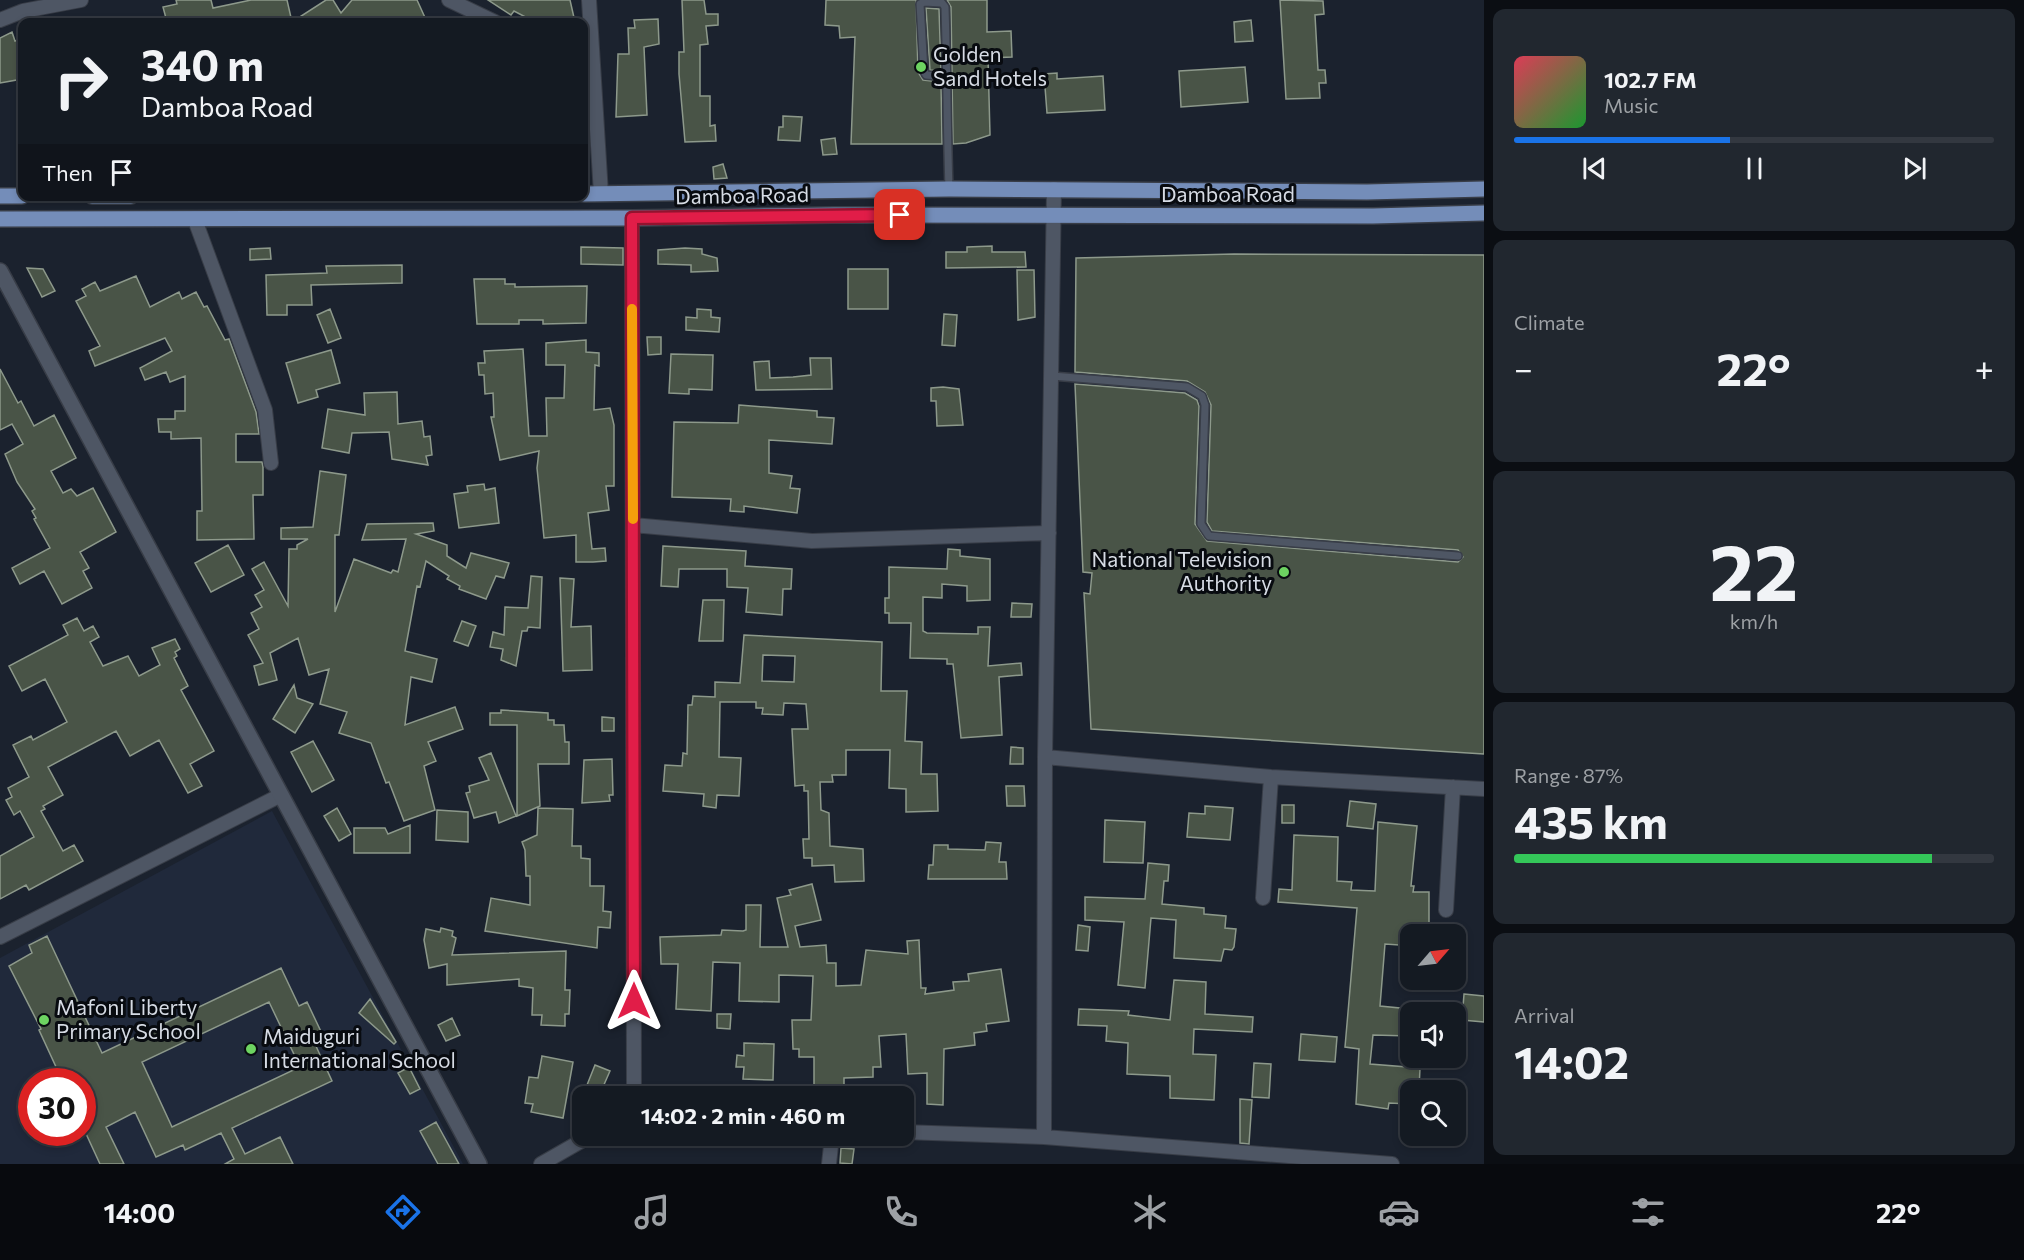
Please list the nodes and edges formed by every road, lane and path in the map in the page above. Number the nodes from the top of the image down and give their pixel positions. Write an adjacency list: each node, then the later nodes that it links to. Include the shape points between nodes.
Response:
1 (81, 0): 4 (street)
2 (449, 0): 5 (street)
3 (589, 0): 7 (street)
4 (21, 6): 6 (street)
5 (487, 18)
6 (0, 20)
7 (590, 68): 13 (street)
8 (947, 77): 8 (lane, via 945,7 942,3 924,2 920,4 924,71 926,75); 9 (lane)
9 (949, 189): 10 (main road, Damboa Road); 13 (main road, Damboa Road)
10 (1054, 189): 11 (main road, Damboa Road); 17 (street)
11 (1484, 189)
12 (588, 194): 13 (main road, Damboa Road)
13 (601, 194)
14 (0, 196): 15 (main road)
15 (18, 196)
16 (1484, 213): 17 (main road, Damboa Road)
17 (1055, 215): 18 (main road, Damboa Road); 22 (street)
18 (632, 218): 20 (main road, Damboa Road); 24 (street)
19 (0, 219): 20 (main road, Damboa Road)
20 (195, 220): 23 (street, via 265,410)
21 (0, 271): 31 (street)
22 (1052, 376): 25 (street); 26 (lane, via 1187,387 1202,396 1205,405 1201,524 1209,536)
23 (271, 463)
24 (633, 525): 25 (street, via 812,541); 35 (street)
25 (1049, 533): 27 (street)
26 (1458, 556)
27 (1045, 757): 28 (street); 37 (street)
28 (1271, 777): 29 (street); 32 (street)
29 (1453, 787): 30 (street); 33 (street)
30 (1484, 789)
31 (281, 795): 34 (street); 41 (street)
32 (1263, 898)
33 (1446, 910)
34 (0, 937)
35 (634, 1086)
36 (914, 1132): 37 (street)
37 (1044, 1137): 40 (street)
38 (572, 1146): 42 (street)
39 (831, 1146): 43 (street)
40 (1200, 1157): 44 (street)
41 (479, 1164)
42 (541, 1164)
43 (829, 1164)
44 (1392, 1164)

